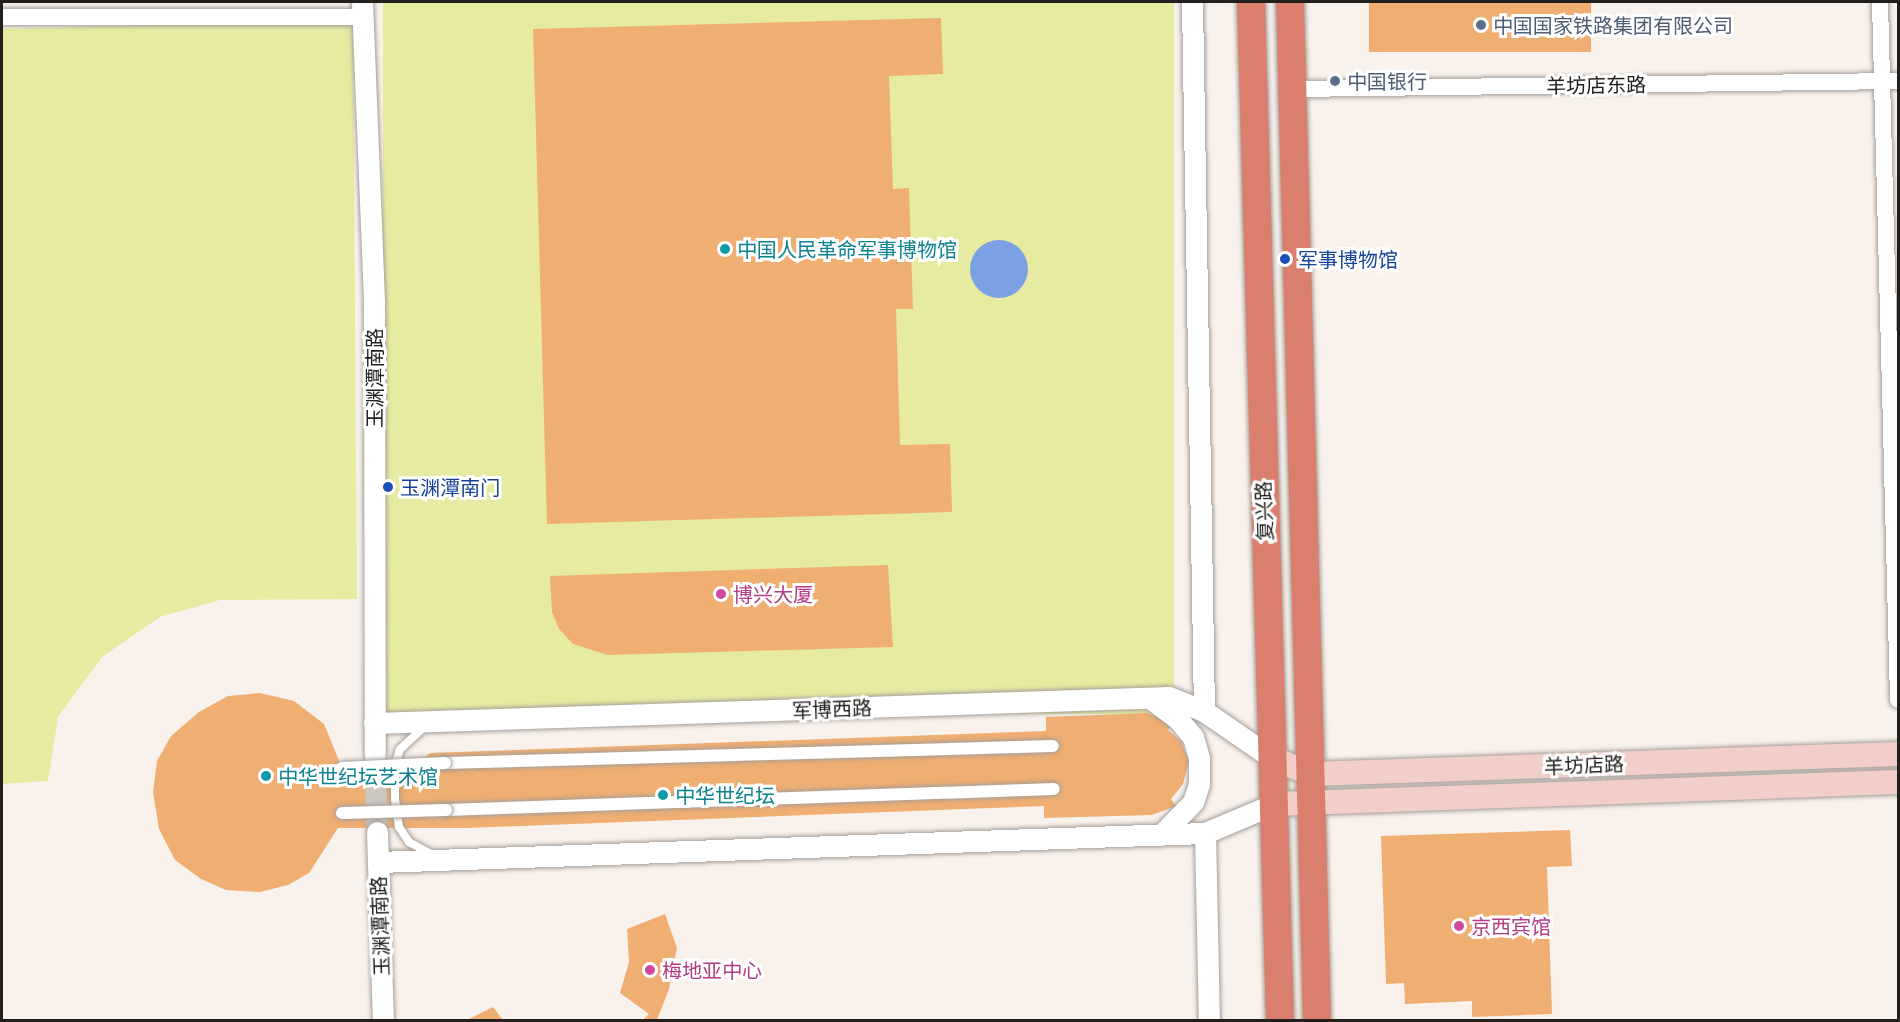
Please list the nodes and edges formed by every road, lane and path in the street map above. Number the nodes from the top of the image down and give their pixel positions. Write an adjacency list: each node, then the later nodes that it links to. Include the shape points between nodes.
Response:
1 (1191, 2): 11 (street)
2 (1251, 2): 17 (highway, 复兴路)
3 (1290, 2): 8 (highway, 复兴路)
4 (1880, 2): 7 (street)
5 (362, 9): 6 (street); 12 (street, 玉渊潭南路, via 374,303)
6 (2, 17)
7 (1891, 81): 8 (street, 羊坊店东路); 10 (street)
8 (1293, 89): 20 (highway, 复兴路)
9 (1150, 698): 11 (street, 军博西路, via 1179,700); 13 (street, 军博西路); 28 (street, via 1177,717 1192,737 1199,758 1199,784 1192,802)
10 (1899, 700)
11 (1204, 711): 17 (street, 军博西路)
12 (374, 723): 13 (street, 军博西路); 16 (street, 玉渊潭南路)
13 (433, 723): 18 (lane, via 414,732 400,749)
14 (1053, 746): 18 (street, bridge)
15 (1899, 754): 20 (main road, 羊坊店路)
16 (375, 755)
17 (1272, 758): 20 (main road, 羊坊店路); 24 (highway, 复兴路)
18 (396, 765): 19 (street, bridge); 29 (lane, via 399,827 409,842)
19 (342, 768)
20 (1311, 774): 23 (highway, 复兴路)
21 (1899, 782): 23 (main road, 羊坊店路)
22 (1054, 789): 25 (street, bridge)
23 (1312, 803): 24 (main road, 羊坊店路); 34 (highway, 复兴路)
24 (1274, 804): 27 (street); 33 (highway, 复兴路)
25 (342, 813)
26 (377, 832): 30 (street, 玉渊潭南路)
27 (1205, 833): 28 (street); 32 (street)
28 (1161, 835): 29 (street)
29 (445, 859): 30 (street)
30 (378, 862): 31 (street, 玉渊潭南路)
31 (383, 1020)
32 (1209, 1020)
33 (1280, 1020)
34 (1317, 1020)

